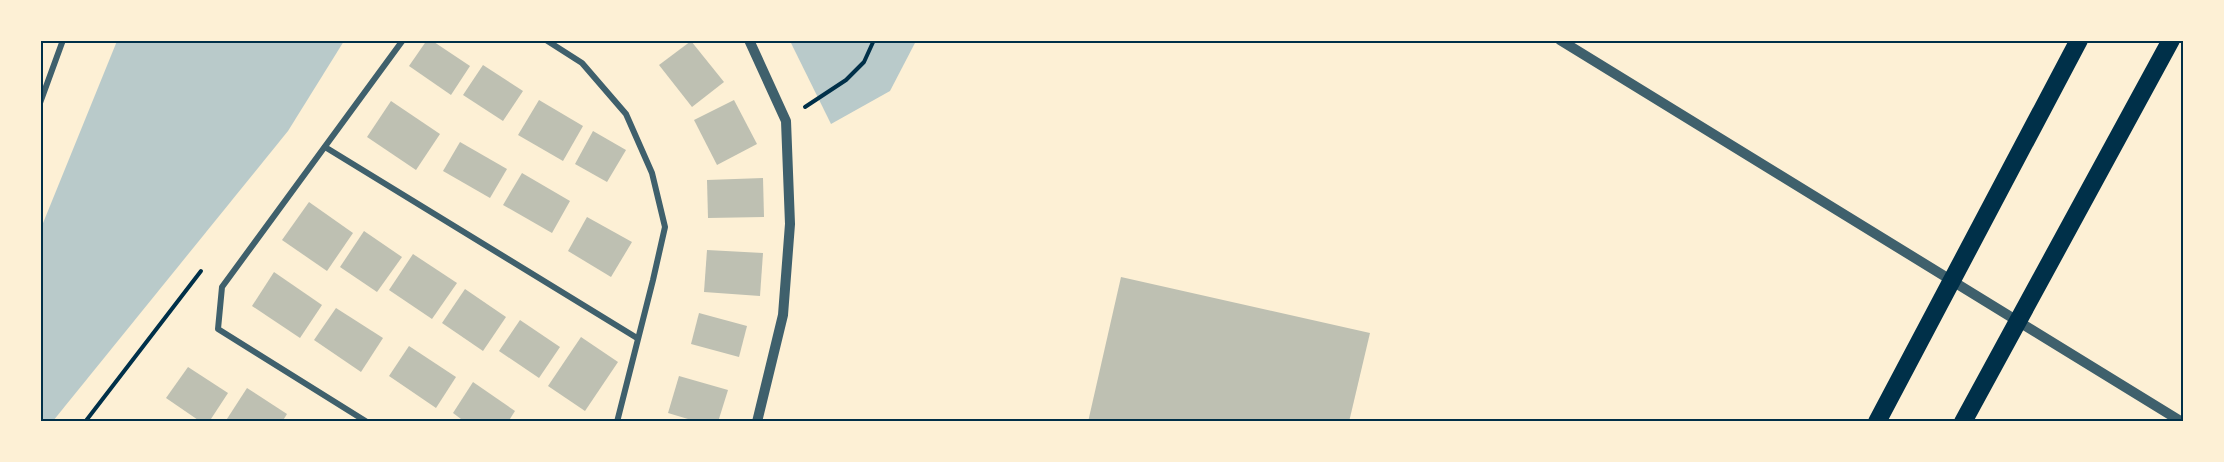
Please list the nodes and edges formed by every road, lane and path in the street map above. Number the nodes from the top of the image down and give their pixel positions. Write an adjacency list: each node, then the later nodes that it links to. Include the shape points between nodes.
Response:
1 (63, 40): 9 (street)
2 (403, 40): 11 (street)
3 (546, 40): 13 (street, via 582,63 626,114 652,173 665,227)
4 (749, 40): 10 (street)
5 (874, 40): 10 (path, via 864,62 846,80)
6 (1560, 40): 20 (street)
7 (2079, 40): 18 (highway)
8 (2171, 40): 19 (highway)
9 (40, 103)
10 (786, 121): 17 (street, via 790,224 783,315)
11 (325, 147): 13 (street); 15 (street, via 222,287 218,329)
12 (175, 305): 14 (path)
13 (637, 338): 16 (street)
14 (85, 422)
15 (367, 422)
16 (617, 422)
17 (757, 422)
18 (1877, 422)
19 (1963, 422)
20 (2182, 422)

